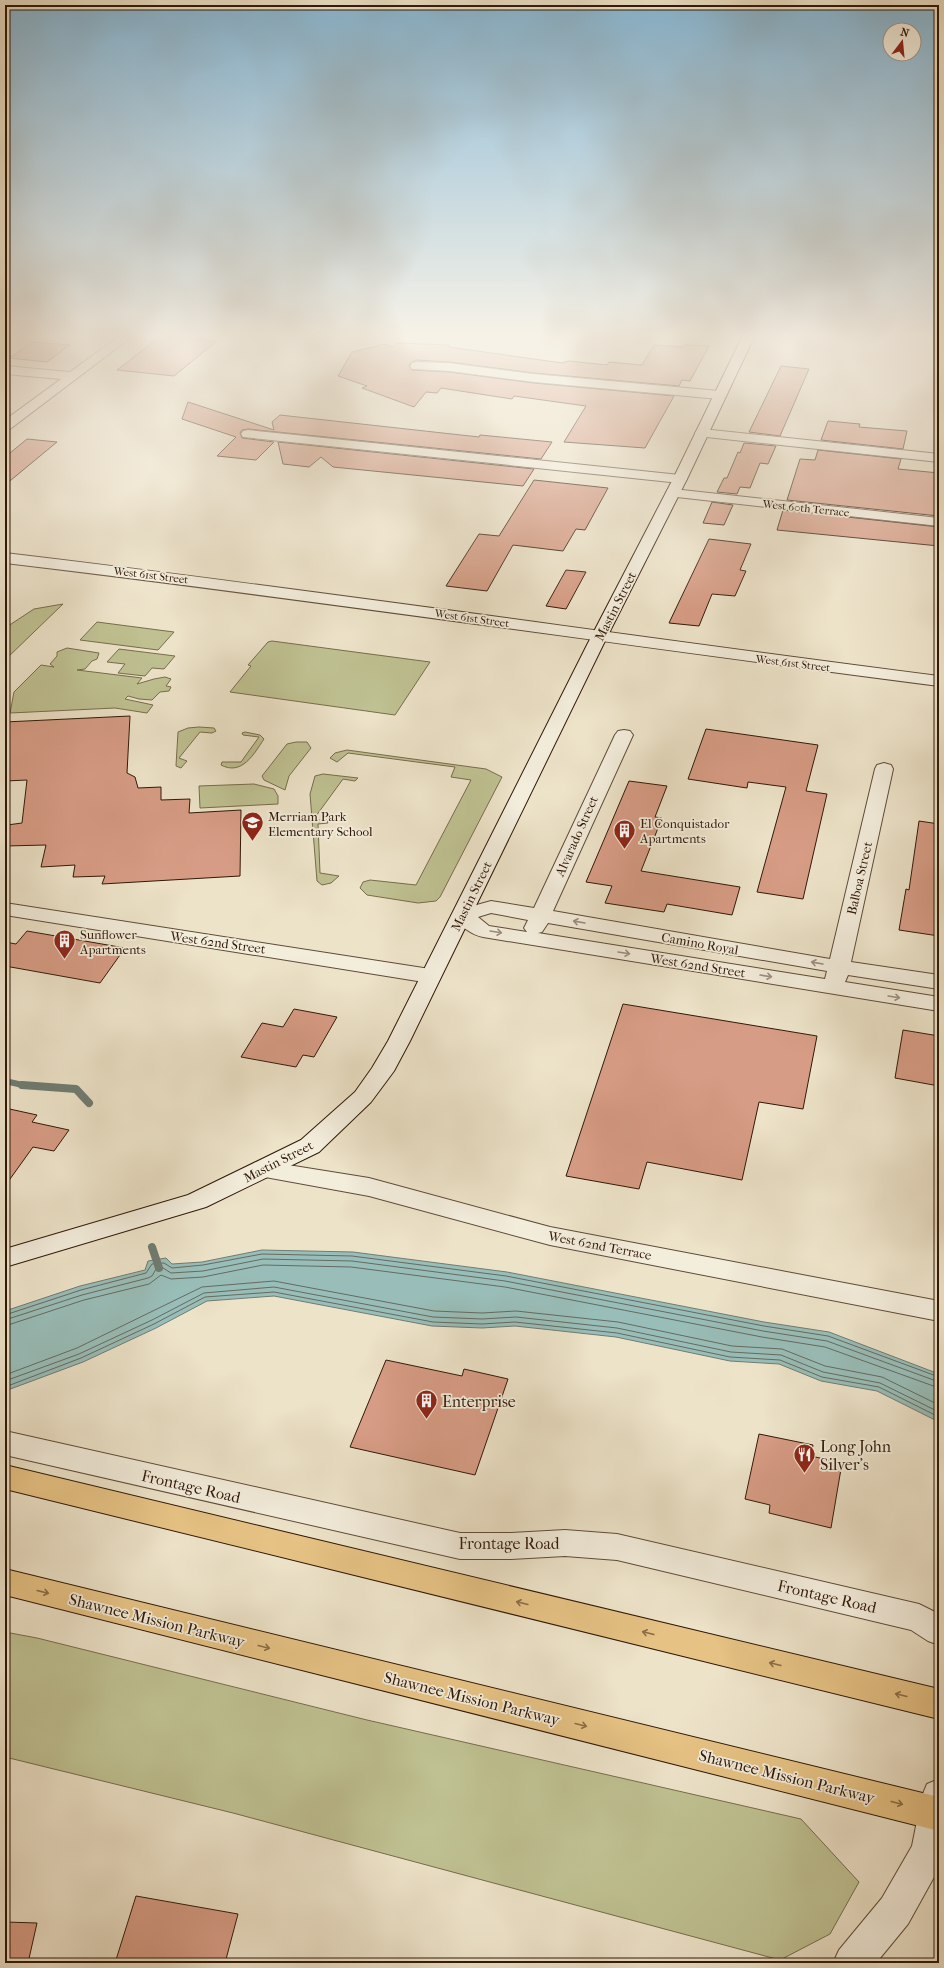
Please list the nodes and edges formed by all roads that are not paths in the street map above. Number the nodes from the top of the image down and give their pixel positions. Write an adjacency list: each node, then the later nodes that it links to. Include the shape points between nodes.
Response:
1 (705, 427): 2 (street, Mastin Street)
2 (702, 433): 4 (street); 5 (street, Mastin Street)
3 (248, 434): 5 (street)
4 (939, 458)
5 (680, 479): 6 (street, Mastin Street)
6 (673, 493): 7 (street, West 60th Terrace); 9 (street, Mastin Street)
7 (939, 522)
8 (5, 558): 9 (street, West 61st Street, via 231,585)
9 (600, 635): 10 (street, West 61st Street); 15 (street, Mastin Street)
10 (939, 681)
11 (624, 734): 14 (street, Alvarado Street)
12 (884, 769): 17 (street, Balboa Street)
13 (5, 909): 18 (street, West 62nd Street)
14 (540, 915): 15 (street, Camino Royal, via 491,908); 16 (street, Alvarado Street); 17 (street, Camino Royal, one-way to 14)
15 (462, 916): 16 (street, West 62nd Street, one-way to 16, via 483,930); 18 (street, Mastin Street)
16 (530, 938): 20 (street, West 62nd Street, one-way to 20)
17 (839, 967): 19 (street, Camino Royal); 20 (street, Balboa Street)
18 (430, 976): 22 (street, Mastin Street, via 382,1071 363,1097 310,1146)
19 (939, 982)
20 (835, 987): 21 (street, West 62nd Street, one-way to 21)
21 (939, 1004)
22 (263, 1169): 23 (street, Mastin Street, via 197,1201); 24 (street, West 62nd Terrace, via 369,1186 550,1236)
23 (5, 1258)
24 (939, 1311)
25 (5, 1443): 28 (street, Frontage Road, via 460,1546 566,1543 617,1546 919,1618)
26 (5, 1477): 29 (highway, one-way to 26)
27 (5, 1582): 30 (highway, Shawnee Mission Parkway, one-way to 30)
28 (939, 1631)
29 (939, 1704)
30 (938, 1807): 31 (street, via 929,1851 895,1911)
31 (852, 1963)

